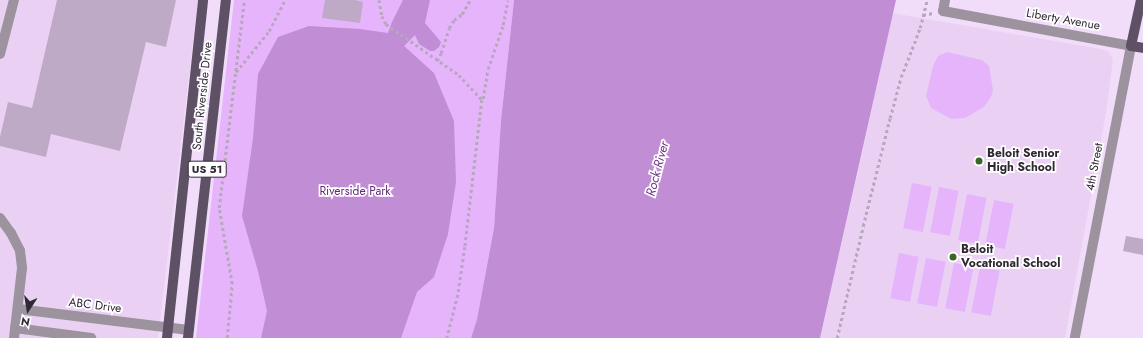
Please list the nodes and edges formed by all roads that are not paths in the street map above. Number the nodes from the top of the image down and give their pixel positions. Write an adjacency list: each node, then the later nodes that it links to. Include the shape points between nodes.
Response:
1 (14, 0): 6 (street)
2 (203, 0): 13 (main road, South Riverside Drive / US 51)
3 (226, 0): 14 (main road, South Riverside Drive / US 51)
4 (946, 0): 7 (street, Liberty Avenue, via 943,11)
5 (1141, 0): 7 (main road, 4th Street)
6 (4, 22): 9 (street)
7 (1131, 46): 8 (main road); 16 (street, 4th Street)
8 (1143, 48)
9 (0, 54)
10 (0, 218): 11 (street, via 20,251 22,268)
11 (18, 309): 12 (street); 13 (street, ABC Drive)
12 (14, 333): 15 (street)
13 (168, 333): 14 (street, ABC Drive)
14 (189, 334)
15 (91, 338)
16 (1075, 338)

